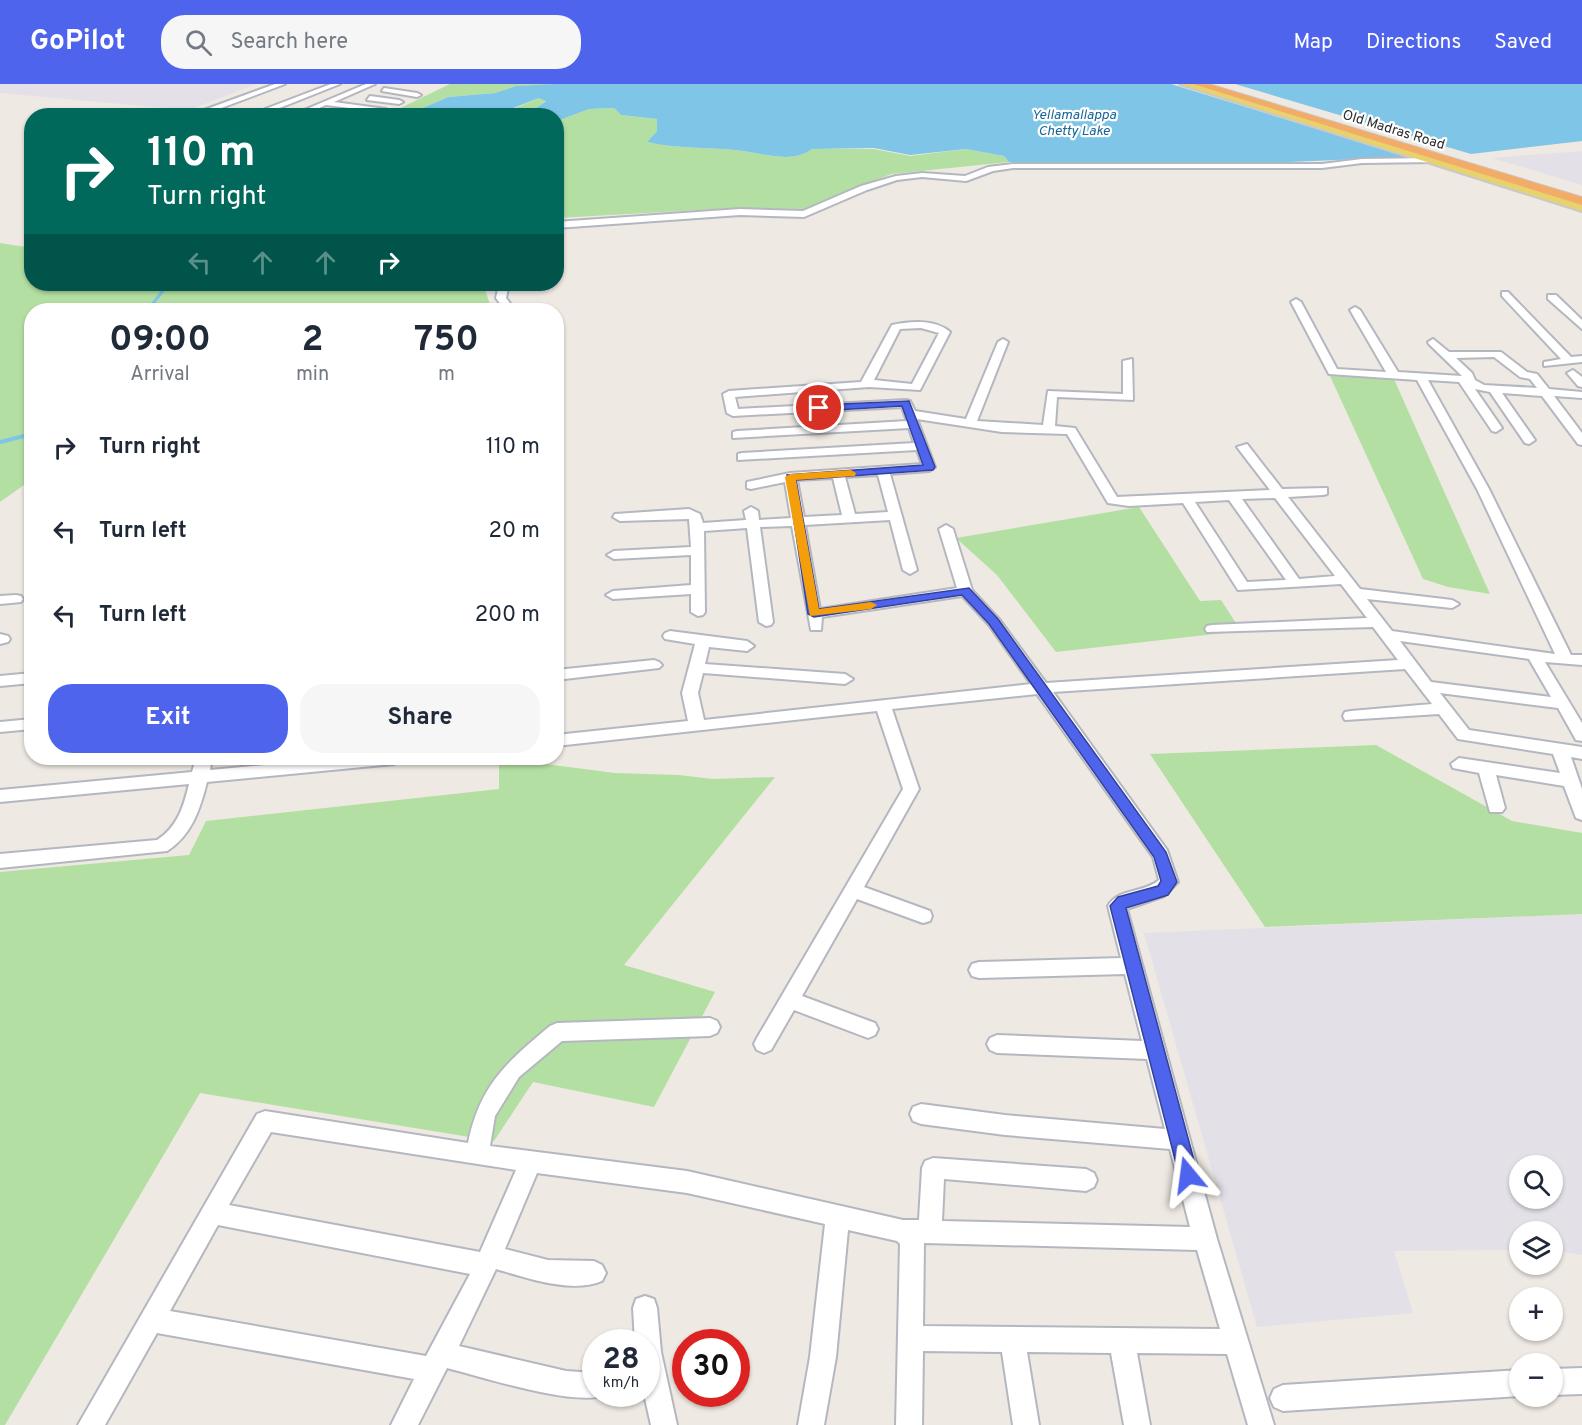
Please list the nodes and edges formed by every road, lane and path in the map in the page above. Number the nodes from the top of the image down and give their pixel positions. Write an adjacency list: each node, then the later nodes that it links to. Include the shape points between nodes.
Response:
1 (282, 84): 11 (street)
2 (314, 84): 13 (street)
3 (338, 84): 8 (street); 13 (street, via 285,102)
4 (1185, 84): 19 (main road)
5 (1198, 84): 20 (highway, Old Madras Road)
6 (1213, 84): 18 (highway, Old Madras Road)
7 (1226, 84): 18 (main road)
8 (366, 86): 9 (street); 10 (street)
9 (345, 95): 12 (street); 14 (street)
10 (417, 95)
11 (245, 97): 13 (street); 15 (street)
12 (399, 102)
13 (267, 103)
14 (324, 103): 16 (street); 17 (street)
15 (214, 108)
16 (312, 108)
17 (363, 108)
18 (1396, 137): 20 (highway, Old Madras Road); 21 (main road)
19 (1432, 160): 24 (main road); 25 (street, via 1374,160 1322,166 1013,166 966,179 922,175 896,178 804,214 740,212)
20 (1459, 161): 22 (highway, Old Madras Road); 23 (highway, Old Madras Road)
21 (1582, 191)
22 (1582, 195)
23 (1582, 201)
24 (1582, 207)
25 (564, 224)
26 (1505, 294): 36 (street)
27 (1552, 297): 30 (street)
28 (1296, 302): 39 (street, via 1333,372)
29 (1355, 310): 39 (street)
30 (1581, 324)
31 (1003, 342): 49 (street)
32 (1433, 342): 33 (street)
33 (1445, 355): 41 (street, via 1468,375); 46 (street, via 1497,354 1524,375 1533,376)
34 (1582, 359): 36 (street)
35 (1128, 361): 51 (street, via 1129,398 1052,393)
36 (1569, 361): 37 (street)
37 (1548, 364)
38 (1574, 374): 43 (street)
39 (1394, 375): 40 (street)
40 (1421, 376): 41 (street); 94 (street, via 1483,489)
41 (1466, 380): 45 (street); 50 (street)
42 (867, 382): 44 (street); 44 (street, via 896,327 938,328 945,332); 48 (street, via 863,386 729,394 733,412)
43 (1582, 384)
44 (916, 388): 48 (street)
45 (1494, 390): 46 (street); 53 (street)
46 (1545, 393): 47 (street); 54 (street)
47 (1582, 395)
48 (910, 414): 49 (street); 52 (street); 55 (street)
49 (971, 422): 51 (street, via 1002,428)
50 (1496, 428)
51 (1049, 429): 65 (street, via 1071,431 1113,500)
52 (737, 435)
53 (1529, 440)
54 (1582, 441)
55 (920, 446): 57 (street); 58 (street, via 929,467)
56 (1243, 447): 63 (street)
57 (742, 457)
58 (883, 471): 59 (street); 66 (street)
59 (838, 474): 60 (street); 69 (street)
60 (790, 477): 61 (street); 70 (street)
61 (751, 485)
62 (1323, 491): 63 (street)
63 (1278, 493): 64 (street); 76 (street)
64 (1233, 496): 65 (street); 77 (street)
65 (1187, 498): 77 (street, via 1243,587)
66 (895, 516): 69 (street); 75 (street)
67 (620, 517): 71 (street, via 689,513 695,516)
68 (752, 517): 70 (street); 71 (street); 86 (street)
69 (849, 518): 70 (street)
70 (798, 521): 79 (street, via 815,620)
71 (697, 527): 73 (street)
72 (946, 529): 79 (street)
73 (697, 550): 74 (street); 78 (street)
74 (614, 555)
75 (910, 570)
76 (1345, 580): 77 (street); 80 (street)
77 (1294, 584)
78 (698, 587): 81 (street); 85 (street)
79 (965, 591): 104 (street, via 994,622)
80 (1355, 593): 84 (street); 87 (street)
81 (613, 595)
82 (16, 598): 83 (street)
83 (0, 600)
84 (1452, 604)
85 (698, 612)
86 (766, 622)
87 (1377, 622): 88 (street); 89 (street)
88 (1212, 629)
89 (1388, 635): 93 (street); 97 (street)
90 (670, 636): 91 (street)
91 (703, 642): 92 (street); 98 (street)
92 (747, 646)
93 (1535, 657): 94 (street); 105 (street)
94 (1566, 660): 95 (street)
95 (1582, 660)
96 (654, 664): 99 (street)
97 (1410, 664): 103 (street); 104 (street)
98 (698, 668): 101 (street); 110 (street, via 690,693)
99 (564, 674)
100 (24, 679): 102 (street)
101 (845, 679)
102 (0, 681)
103 (1426, 686): 105 (street); 107 (street)
104 (1042, 688): 106 (street); 128 (street, via 1161,855 1167,870 1169,882 1163,890 1117,906)
105 (1563, 704): 112 (street)
106 (883, 706): 110 (street); 126 (street, via 910,789)
107 (1443, 708): 108 (street); 114 (street, via 1464,735)
108 (1351, 716)
109 (24, 725): 111 (street)
110 (697, 726): 113 (street)
111 (0, 727)
112 (1582, 735)
113 (564, 740)
114 (1560, 750): 115 (street); 121 (street)
115 (1582, 753)
116 (1459, 764): 119 (street)
117 (203, 765): 120 (street)
118 (270, 765): 120 (street)
119 (1486, 768): 121 (street); 123 (street)
120 (200, 777): 122 (street); 125 (street, via 180,833 173,842)
121 (1571, 781): 124 (street)
122 (0, 796)
123 (1496, 808)
124 (1582, 814)
125 (0, 861)
126 (853, 890): 127 (street); 130 (street)
127 (923, 916)
128 (1133, 966): 129 (street); 135 (street)
129 (979, 970)
130 (789, 1000): 132 (street); 133 (street)
131 (710, 1026): 138 (street, via 557,1032 512,1071 485,1114)
132 (868, 1029)
133 (764, 1044)
134 (997, 1044): 135 (street)
135 (1156, 1050): 137 (street)
136 (921, 1114): 137 (street)
137 (1179, 1140): 145 (street)
138 (477, 1155): 139 (street); 141 (street, via 265,1121)
139 (531, 1162): 142 (street, via 687,1182); 146 (street)
140 (1086, 1180): 144 (street, via 933,1167)
141 (213, 1213): 146 (street); 149 (street)
142 (838, 1216): 143 (street); 165 (street, via 823,1357)
143 (903, 1231): 144 (street); 151 (street, via 912,1240)
144 (930, 1231): 145 (street)
145 (1206, 1239): 154 (street)
146 (488, 1260): 147 (street, via 548,1272); 155 (street)
147 (594, 1273)
148 (645, 1308): 150 (street)
149 (151, 1320): 155 (street); 162 (street)
150 (646, 1329)
151 (909, 1338): 152 (street); 166 (street)
152 (1013, 1340): 153 (street); 167 (street)
153 (1122, 1342): 154 (street); 168 (street)
154 (1236, 1342): 169 (street)
155 (436, 1362): 159 (street); 163 (street)
156 (1582, 1381): 157 (street)
157 (1563, 1382)
158 (1509, 1384): 160 (street)
159 (582, 1385)
160 (1284, 1398)
161 (658, 1407): 164 (street)
162 (91, 1425)
163 (404, 1425)
164 (664, 1425)
165 (811, 1425)
166 (909, 1425)
167 (1026, 1425)
168 (1137, 1425)
169 (1261, 1425)

